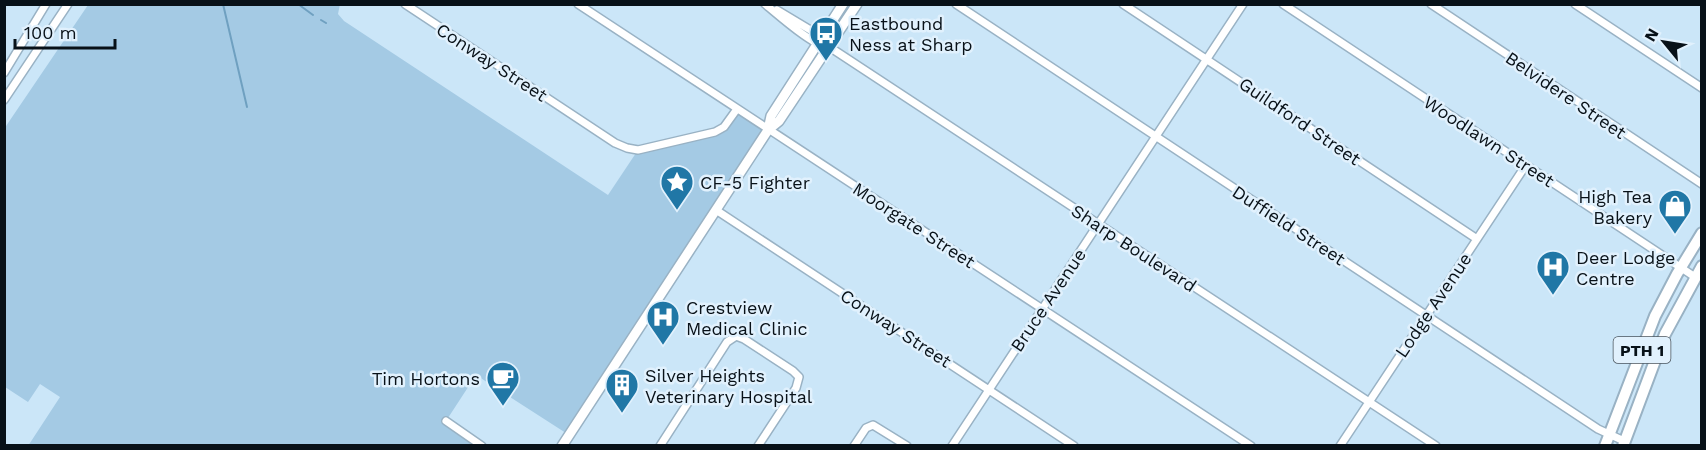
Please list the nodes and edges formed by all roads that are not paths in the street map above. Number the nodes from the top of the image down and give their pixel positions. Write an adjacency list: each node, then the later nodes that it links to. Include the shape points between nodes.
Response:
1 (45, 4): 17 (street)
2 (68, 4): 19 (street)
3 (405, 4): 20 (street, Conway Street, via 627,148 638,150 714,132 724,127)
4 (578, 4): 20 (street, Moorgate Street)
5 (766, 4): 14 (street, Sharp Boulevard)
6 (843, 4): 14 (main road)
7 (857, 4): 15 (main road)
8 (956, 4): 22 (street, Duffield Street)
9 (1124, 4): 16 (street, Guildford Street)
10 (1242, 4): 16 (street, Bruce Avenue)
11 (1283, 4): 23 (street, Woodlawn Street)
12 (1431, 4): 24 (street, Belvidere Street)
13 (1575, 4): 18 (street)
14 (820, 40): 15 (street, Sharp Boulevard); 21 (main road, via 771,116)
15 (831, 47): 21 (main road, via 779,121); 26 (street, Sharp Boulevard)
16 (1206, 59): 22 (street, Bruce Avenue); 28 (street, Guildford Street)
17 (4, 73)
18 (1701, 88)
19 (4, 100)
20 (737, 109): 21 (street, Moorgate Street)
21 (768, 130): 25 (main road); 32 (street, Moorgate Street)
22 (1155, 137): 26 (street, Bruce Avenue); 33 (street, Duffield Street)
23 (1526, 165): 28 (street, Lodge Avenue); 30 (street, Woodlawn Street)
24 (1701, 184)
25 (716, 210): 34 (street, Conway Street); 40 (main road)
26 (1098, 224): 32 (street, Bruce Avenue); 35 (street, Sharp Boulevard)
27 (1701, 233): 30 (highway, PTH 1)
28 (1477, 239): 33 (street, Lodge Avenue)
29 (1701, 266): 31 (highway, PTH 1)
30 (1681, 268): 31 (street, Woodlawn Street); 37 (highway, PTH 1, via 1655,316)
31 (1695, 277): 38 (highway, PTH 1, via 1665,334)
32 (1042, 309): 34 (street, Bruce Avenue); 47 (street, Moorgate Street)
33 (1427, 315): 35 (street, Lodge Avenue); 37 (street, Duffield Street, via 1598,429)
34 (988, 389): 45 (street, Bruce Avenue); 46 (street, Conway Street)
35 (1369, 402): 48 (street, Lodge Avenue); 49 (street, Sharp Boulevard)
36 (446, 422): 39 (street)
37 (1607, 440): 38 (street, Duffield Street)
38 (1624, 443)
39 (482, 446)
40 (562, 446)
41 (660, 446): 42 (street, via 727,342 736,336 799,377 796,388)
42 (758, 446)
43 (854, 446): 44 (street, via 866,428 873,425)
44 (907, 446)
45 (952, 446)
46 (1074, 446)
47 (1251, 446)
48 (1340, 446)
49 (1436, 446)

